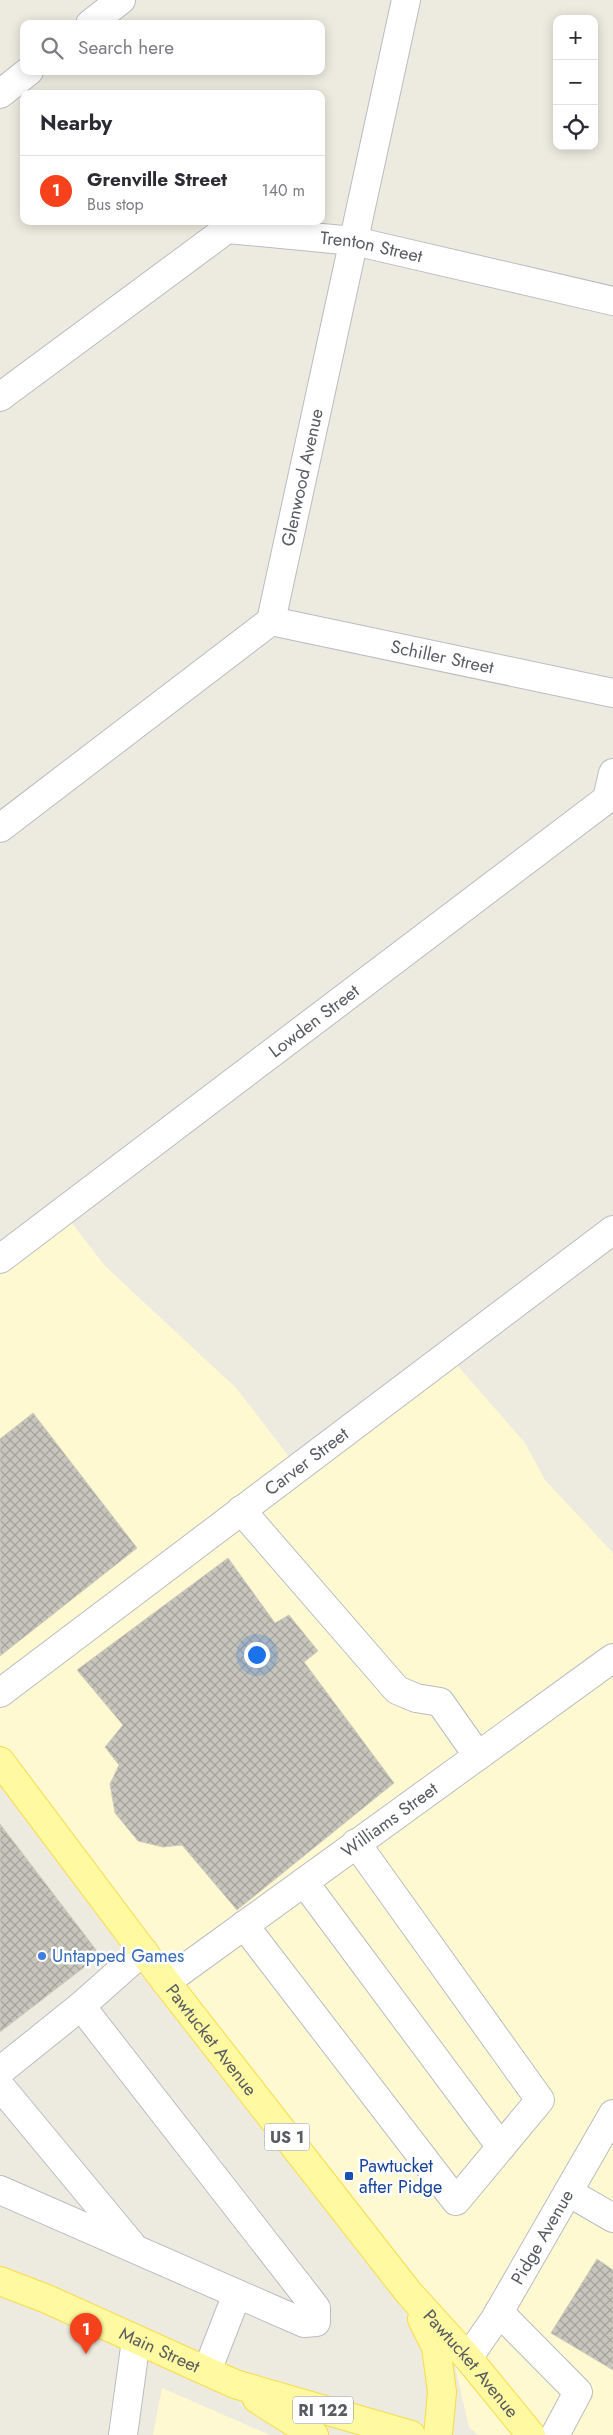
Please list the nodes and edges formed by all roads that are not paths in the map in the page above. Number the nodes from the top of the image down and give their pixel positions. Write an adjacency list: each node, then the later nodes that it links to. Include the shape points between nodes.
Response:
1 (121, 0): 3 (street)
2 (406, 0): 6 (street, Glenwood Avenue)
3 (95, 20)
4 (24, 75): 5 (street)
5 (0, 94)
6 (354, 241): 7 (street, Trenton Street); 8 (street, Trenton Street, via 227,229); 9 (street, Glenwood Avenue)
7 (613, 301)
8 (0, 397)
9 (271, 622): 10 (street, Schiller Street); 12 (street)
10 (613, 694)
11 (613, 774): 14 (street, Lowden Street, via 607,799)
12 (0, 828)
13 (613, 1230): 15 (street, Carver Street)
14 (0, 1259)
15 (241, 1510): 17 (street, Carver Street); 18 (street, via 397,1690 416,1698 440,1702)
16 (613, 1658): 18 (street, Williams Street)
17 (0, 1693)
18 (478, 1756): 20 (street, Williams Street)
19 (0, 1761): 23 (main road, Pawtucket Avenue / US 1)
20 (356, 1844): 21 (street, Williams Street); 29 (street, via 540,2100)
21 (304, 1882): 22 (street, Williams Street); 29 (street)
22 (244, 1925): 24 (street, Williams Street); 29 (street, via 456,2202)
23 (142, 1951): 24 (main road, Pawtucket Avenue / US 1); 25 (street)
24 (166, 1982): 35 (main road, Pawtucket Avenue / US 1)
25 (81, 2006): 26 (street); 36 (street, via 316,2308 316,2322 304,2323)
26 (0, 2071)
27 (0, 2086): 33 (street)
28 (613, 2114): 31 (street, Pidge Avenue)
29 (501, 2148)
30 (0, 2190): 33 (street)
31 (568, 2192): 32 (street); 37 (street, Pidge Avenue)
32 (613, 2218)
33 (135, 2249): 36 (street)
34 (0, 2281): 38 (main road, Main Street / RI 122)
35 (409, 2293): 39 (main road, Pawtucket Avenue / US 1); 45 (main road, Pawtucket Avenue / US 1, via 436,2347 442,2392)
36 (237, 2294): 40 (street)
37 (499, 2312): 39 (street, Pidge Avenue); 47 (street, via 578,2392)
38 (136, 2340): 40 (main road, Main Street / RI 122); 43 (street)
39 (468, 2358): 46 (main road, Pawtucket Avenue / US 1)
40 (206, 2372): 41 (main road, Main Street / RI 122)
41 (235, 2384): 42 (main road, Main Street / RI 122); 44 (main road, Main Street / RI 122)
42 (295, 2431)
43 (123, 2435)
44 (411, 2435)
45 (438, 2435)
46 (531, 2435)
47 (555, 2435)

